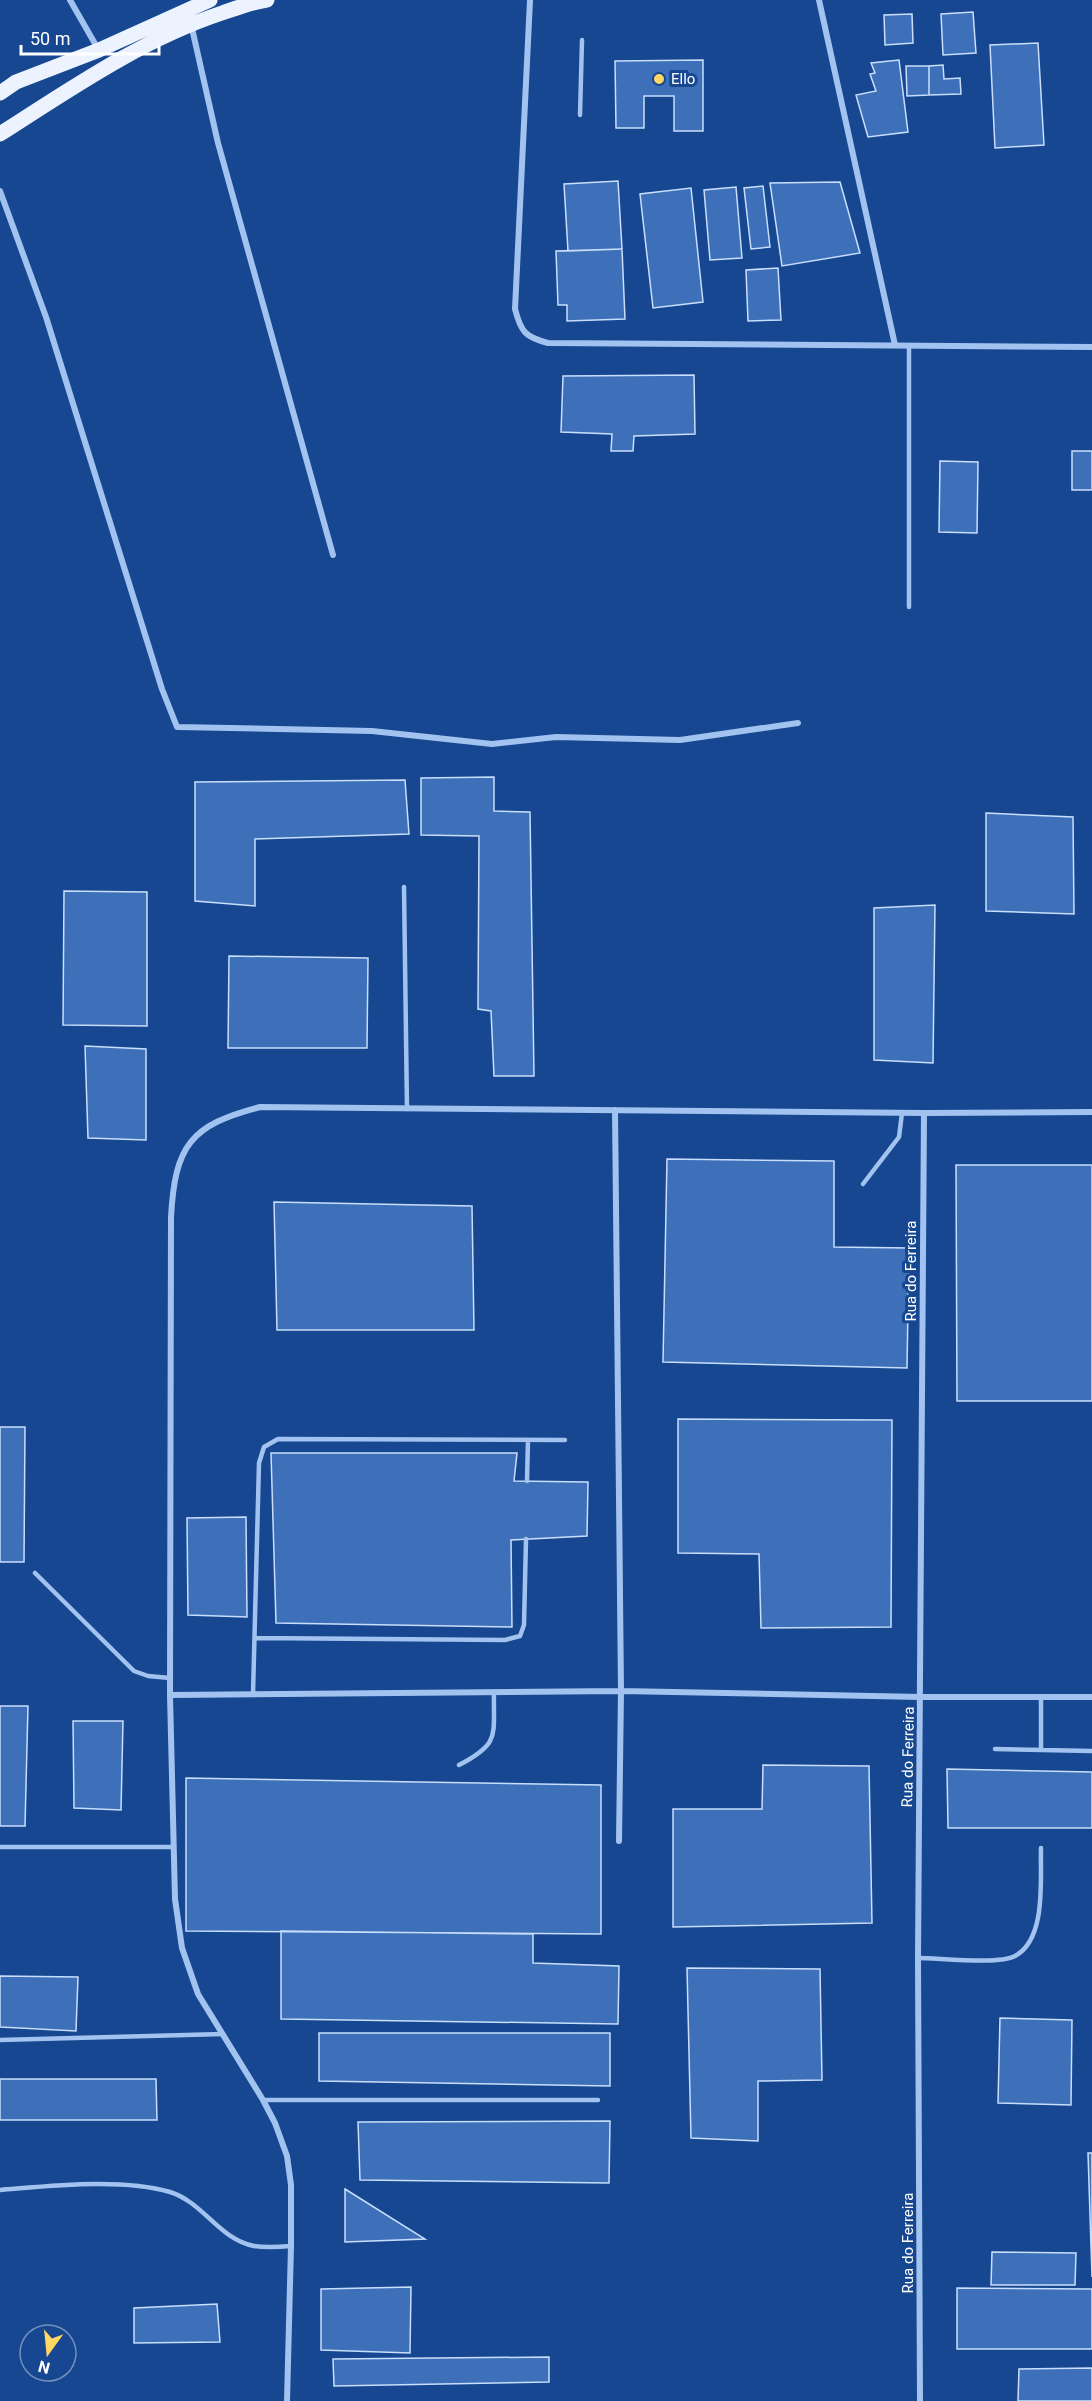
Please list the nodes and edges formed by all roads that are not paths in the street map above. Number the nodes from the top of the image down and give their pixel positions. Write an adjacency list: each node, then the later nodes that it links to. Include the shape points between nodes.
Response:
1 (70, 0): 8 (street)
2 (210, 0): 8 (main road)
3 (267, 0): 6 (main road)
4 (530, 0): 13 (street, via 515,309 524,333 548,343)
5 (819, 0): 13 (street)
6 (191, 23): 11 (main road, via 110,63); 16 (street, via 218,143)
7 (582, 40): 10 (lane)
8 (99, 50): 9 (main road, via 16,82)
9 (0, 93)
10 (580, 115)
11 (0, 134)
12 (0, 191): 18 (street, via 46,317 177,727 372,731 492,744 556,737 680,740)
13 (895, 345): 14 (street)
14 (909, 345): 15 (street); 17 (lane)
15 (1092, 347)
16 (333, 555)
17 (909, 607)
18 (798, 723)
19 (404, 887): 20 (lane)
20 (407, 1109): 21 (street); 32 (street, via 260,1107 231,1114 208,1126 179,1160 171,1217)
21 (615, 1110): 23 (street); 33 (street)
22 (1092, 1112): 24 (street)
23 (902, 1113): 24 (street); 25 (lane, via 899,1137)
24 (924, 1113): 37 (street, Rua do Ferreira)
25 (863, 1184)
26 (528, 1440): 27 (lane); 28 (lane); 31 (lane, via 278,1439 264,1447 259,1463)
27 (565, 1440)
28 (527, 1481)
29 (526, 1539): 31 (lane, via 524,1625 520,1636 506,1640)
30 (35, 1573): 32 (lane, via 134,1671)
31 (255, 1638): 35 (lane)
32 (170, 1678): 36 (street)
33 (621, 1691): 34 (street); 37 (street); 44 (street)
34 (494, 1692): 35 (street); 43 (lane, via 490,1745)
35 (253, 1694): 36 (street)
36 (170, 1695): 46 (street)
37 (921, 1697): 38 (street); 48 (street, Rua do Ferreira)
38 (1041, 1697): 39 (street); 41 (lane)
39 (1092, 1697)
40 (994, 1749): 41 (lane)
41 (1041, 1750): 42 (lane)
42 (1092, 1751)
43 (459, 1765)
44 (619, 1841)
45 (0, 1847): 46 (lane)
46 (174, 1847): 49 (street, via 175,1899 182,1948 198,1994)
47 (1041, 1848): 48 (lane, via 1039,1916 1025,1948 1000,1960)
48 (918, 1958): 56 (street, Rua do Ferreira)
49 (223, 2034): 50 (lane); 51 (street)
50 (0, 2040)
51 (263, 2100): 52 (lane); 54 (street, via 287,2156)
52 (598, 2100)
53 (0, 2190): 54 (lane, via 70,2185 150,2188 185,2198 232,2237 252,2246)
54 (291, 2246): 55 (street)
55 (287, 2401)
56 (920, 2401)

